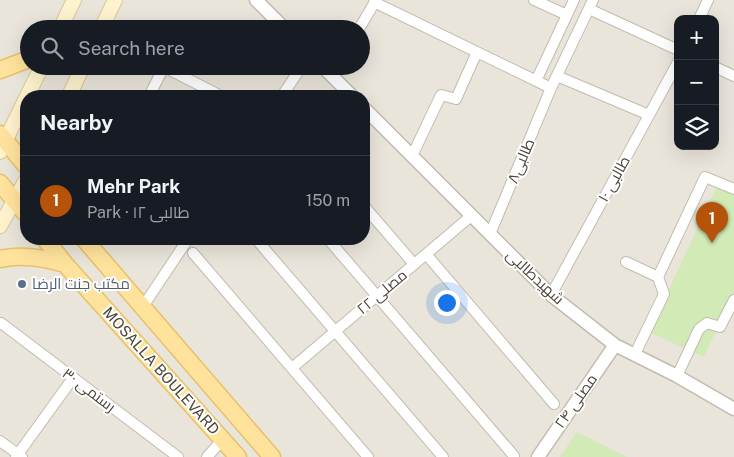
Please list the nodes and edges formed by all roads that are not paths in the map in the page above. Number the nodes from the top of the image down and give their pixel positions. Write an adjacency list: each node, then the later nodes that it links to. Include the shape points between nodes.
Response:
1 (74, 0): 11 (main road)
2 (115, 0): 12 (main road)
3 (256, 0): 13 (street)
4 (534, 0): 9 (street)
5 (574, 0): 9 (street)
6 (708, 0): 10 (street)
7 (375, 1): 14 (street); 16 (street)
8 (591, 4): 15 (street); 27 (street, طالبی۸)
9 (567, 15): 29 (street)
10 (701, 15)
11 (64, 20)
12 (105, 20)
13 (276, 20)
14 (364, 20)
15 (674, 48)
16 (477, 52): 29 (street); 41 (street, via 456,100 441,95)
17 (20, 62): 20 (main road)
18 (674, 69): 39 (street, طالبی ۱۰)
19 (719, 69): 28 (street)
20 (0, 70)
21 (38, 75): 31 (main road)
22 (79, 75): 32 (main road)
23 (160, 75): 33 (street)
24 (181, 75): 34 (street)
25 (296, 75): 35 (street)
26 (338, 75): 36 (street)
27 (557, 76): 30 (street, طالبی۸); 39 (street)
28 (734, 76)
29 (536, 81): 30 (street)
30 (551, 88): 51 (street, طالبی۸)
31 (30, 90)
32 (72, 90)
33 (152, 90)
34 (210, 90)
35 (286, 90)
36 (348, 90)
37 (20, 110): 40 (main road)
38 (370, 114): 41 (street, شهیدطالبی)
39 (649, 115): 64 (street, طالبی ۱۰)
40 (2, 142): 42 (main road)
41 (412, 156): 49 (street, شهیدطالبی)
42 (20, 160)
43 (0, 182): 46 (main road)
44 (734, 189): 63 (street, via 705,177)
45 (20, 190): 46 (main road)
46 (15, 199): 47 (main road); 50 (main road)
47 (20, 206)
48 (370, 213): 62 (street)
49 (472, 216): 51 (street, شهیدطالبی); 58 (street, مصلی ۲۲)
50 (0, 226)
51 (490, 234): 64 (street, شهیدطالبی)
52 (50, 245): 61 (main road, MOSALLA BOULEVARD)
53 (89, 245): 67 (main road, MOSALLA BOULEVARD)
54 (184, 245): 67 (street)
55 (261, 245): 69 (street)
56 (333, 245): 65 (street)
57 (192, 253): 72 (street)
58 (426, 254): 62 (street, مصلی ۲۲); 75 (street)
59 (0, 259): 61 (main road, via 23,256)
60 (626, 262): 63 (street)
61 (65, 264): 77 (main road, MOSALLA BOULEVARD)
62 (414, 264): 65 (street, مصلی ۲۲)
63 (658, 277): 71 (street, via 664,294)
64 (551, 295): 70 (street, شهیدطالبی)
65 (377, 296): 69 (street, مصلی ۲۲); 80 (street)
66 (734, 300): 73 (street, via 720,326 707,323 699,329)
67 (142, 308): 84 (main road, MOSALLA BOULEVARD)
68 (1, 323): 74 (street, رستمی ۳۰)
69 (336, 330): 72 (street, مصلی ۲۲); 86 (street)
70 (615, 345): 71 (street, شهیدطالبی); 87 (street, مصلی ۲۴)
71 (635, 354): 73 (street, شهیدطالبی)
72 (292, 368): 85 (street)
73 (677, 376): 76 (street, شهیدطالبی)
74 (73, 378): 79 (street); 81 (street, رستمی ۳۰)
75 (554, 404)
76 (734, 409)
77 (223, 439): 82 (street); 83 (main road, MOSALLA BOULEVARD)
78 (0, 441): 79 (street)
79 (19, 456)
80 (514, 456)
81 (178, 457)
82 (207, 457)
83 (238, 457)
84 (272, 457)
85 (368, 457)
86 (443, 457)
87 (538, 457)

